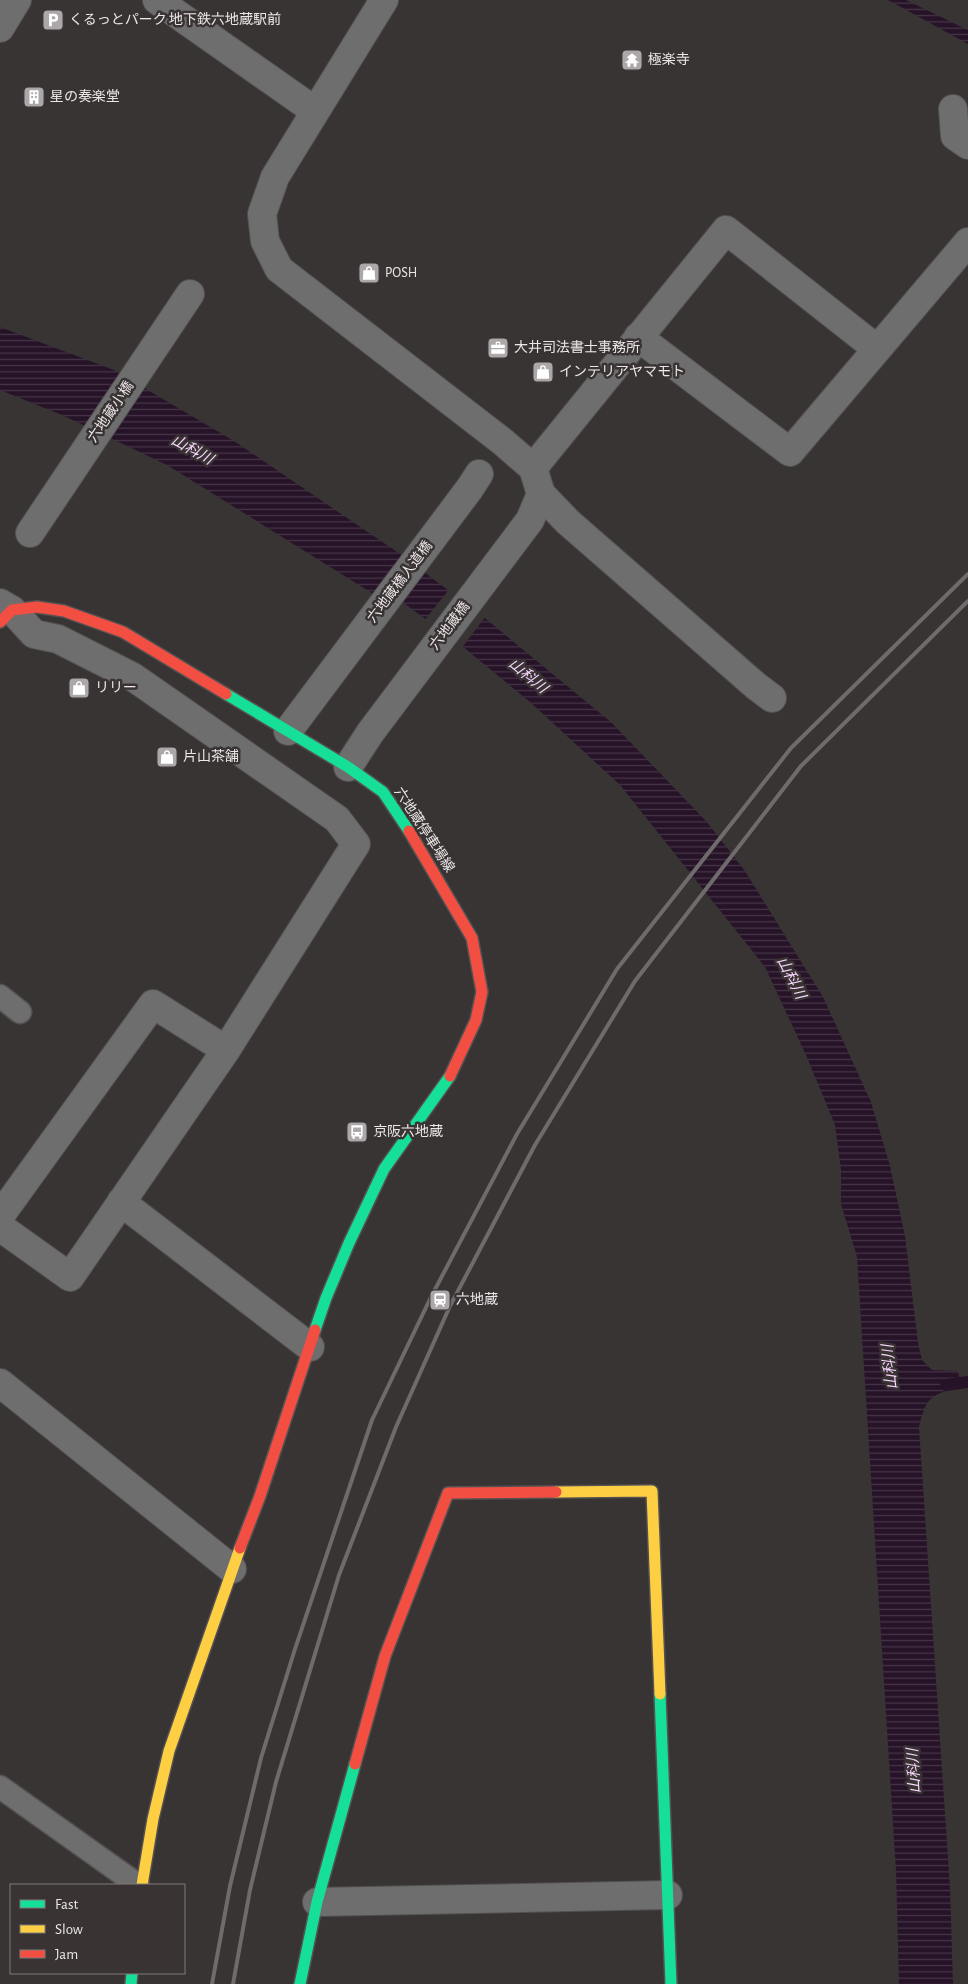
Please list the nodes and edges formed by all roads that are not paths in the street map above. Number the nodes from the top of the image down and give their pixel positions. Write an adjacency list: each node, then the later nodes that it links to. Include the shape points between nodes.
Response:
1 (17, 0): 4 (street)
2 (157, 0): 6 (street)
3 (384, 0): 6 (street)
4 (0, 28)
5 (953, 110): 7 (street, via 955,136)
6 (315, 111): 12 (street, via 275,177 262,214 265,241 279,269 503,442)
7 (968, 145)
8 (968, 242): 11 (street)
9 (187, 298): 15 (street, 六地蔵小橋)
10 (638, 337): 11 (street, via 790,452); 11 (street, via 726,230); 12 (street)
11 (877, 349)
12 (532, 468): 14 (street)
13 (479, 474): 18 (street, 六地蔵橋人道橋)
14 (540, 494): 17 (street, via 568,522); 19 (street, 六地蔵橋, via 530,520)
15 (34, 527)
16 (4, 612): 18 (street, 六地蔵停車場線, via 37,607 64,610 122,632); 22 (street, via 34,634 58,638 132,677 337,819 356,844)
17 (772, 698)
18 (288, 731): 19 (street, 六地蔵停車場線)
19 (348, 767): 26 (street, 六地蔵停車場線, via 382,792 406,825 472,938 482,992 476,1020 448,1079 384,1169 360,1218 326,1298)
20 (0, 996): 21 (lane)
21 (20, 1012)
22 (226, 1050): 23 (street); 24 (street, via 153,1004)
23 (121, 1202): 25 (street, via 70,1277); 26 (street)
24 (0, 1216)
25 (0, 1227)
26 (310, 1347): 28 (street, 六地蔵停車場線)
27 (0, 1383): 28 (street)
28 (232, 1569): 31 (street, 六地蔵停車場線, via 169,1751)
29 (0, 1787): 30 (lane)
30 (137, 1884)
31 (142, 1884)
32 (668, 1895): 33 (street); 33 (street, via 652,1491 448,1493 385,1656); 35 (street)
33 (317, 1902): 34 (street)
34 (300, 1984)
35 (671, 1984)

